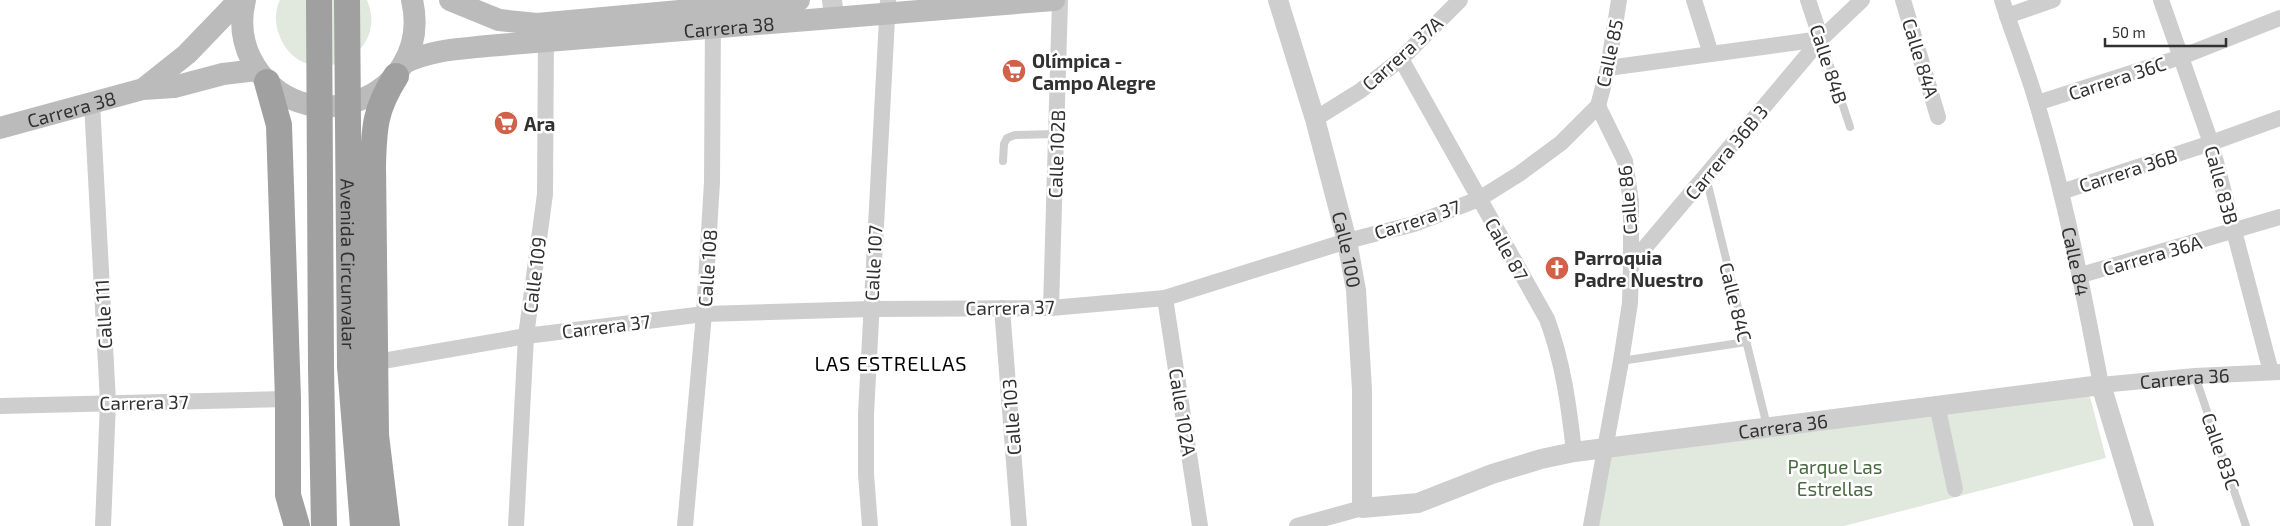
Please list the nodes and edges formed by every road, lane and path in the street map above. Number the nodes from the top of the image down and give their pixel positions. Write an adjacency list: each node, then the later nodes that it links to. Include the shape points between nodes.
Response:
1 (238, 0): 34 (main road, Carrera 38, via 187,54)
2 (245, 0): 33 (main road, via 242,31 247,51)
3 (319, 0): 80 (highway, Avenida Circunvalar, bridge)
4 (347, 0): 74 (highway, Avenida Circunvalar, bridge, via 350,366)
5 (412, 0): 32 (main road, via 416,14 414,40)
6 (450, 0): 26 (main road, Carrera 38, via 499,20)
7 (799, 0): 21 (main road, Carrera 38)
8 (1054, 0): 20 (main road, Carrera 38)
9 (1060, 0): 43 (street, Calle 102B)
10 (1278, 0): 40 (street, Calle 100)
11 (1460, 0): 30 (street, Carrera 37A)
12 (1620, 0): 31 (street, Calle 85)
13 (1694, 0): 28 (street)
14 (1808, 0): 27 (street, Calle 84B)
15 (1862, 0): 27 (street)
16 (1903, 0): 38 (street, Calle 84A)
17 (2002, 0): 24 (street, Calle 84)
18 (2053, 0): 24 (street)
19 (2161, 0): 29 (street, Calle 83B)
20 (888, 6): 22 (main road, Carrera 38); 57 (street, Calle 107)
21 (792, 7): 22 (main road, Carrera 38); 23 (main road, Carrera 38)
22 (833, 8)
23 (714, 12): 26 (main road, Carrera 38); 58 (street, Calle 108, via 712,182)
24 (2007, 16): 36 (street, Calle 84)
25 (2280, 18): 29 (street, Carrera 36C)
26 (546, 33): 32 (main road, Carrera 38, via 422,54); 59 (street, Calle 109, via 545,194)
27 (1821, 39): 28 (street); 42 (lane, Calle 84B); 46 (street, Carrera 36B 3)
28 (1711, 54): 31 (street)
29 (2181, 57): 36 (street, Carrera 36C); 44 (street, Calle 83B)
30 (1401, 59): 40 (street, Carrera 37A, via 1360,91); 48 (street, Calle 87)
31 (1608, 68): 37 (street, Calle 85)
32 (400, 70): 33 (main road, via 378,92 356,103 332,107 308,105 286,96); 62 (highway, via 382,98 374,136)
33 (262, 76): 34 (main road, Carrera 38, via 223,74 174,87); 66 (highway, via 279,125)
34 (143, 89): 35 (main road, Carrera 38)
35 (92, 103): 41 (main road, Carrera 38); 67 (street, Calle 111)
36 (2037, 103): 47 (street, Calle 84)
37 (1598, 106): 48 (street, Carrera 37, via 1561,143); 52 (street, Calle 86, via 1625,161 1631,202)
38 (1938, 117)
39 (2280, 118): 44 (street, Carrera 36B)
40 (1315, 119): 51 (street, Calle 100)
41 (0, 128)
42 (1850, 128)
43 (1056, 134): 45 (lane, via 1008,138 1004,144); 56 (street, Calle 102B)
44 (2211, 143): 47 (street, Carrera 36B); 50 (street, Calle 83B)
45 (1003, 161)
46 (1706, 176): 52 (street, Carrera 36B 3); 60 (lane, Calle 84C)
47 (2061, 192): 53 (street, Calle 84)
48 (1479, 199): 51 (street, Carrera 37, via 1414,224); 73 (street, Calle 87, via 1550,326 1569,401)
49 (2280, 217): 50 (street, Carrera 36A)
50 (2234, 232): 53 (street, Carrera 36A); 63 (street, Calle 83B)
51 (1347, 241): 54 (street, Carrera 37); 76 (street, Calle 100, via 1356,290 1362,390)
52 (1631, 264): 61 (street, Calle 86, via 1630,303)
53 (2080, 275): 65 (street, Calle 84)
54 (1165, 298): 56 (street, Carrera 37); 87 (street, Calle 102A)
55 (1002, 308): 56 (street, Carrera 37); 57 (street, Carrera 37); 86 (street, Calle 103)
56 (1051, 308)
57 (871, 309): 58 (street, Carrera 37); 85 (street, Calle 107, via 866,414)
58 (704, 314): 59 (street, Carrera 37); 84 (street, Calle 108)
59 (526, 336): 62 (street, Carrera 37); 83 (street, Calle 109)
60 (1746, 342): 61 (lane); 70 (lane, Calle 84C)
61 (1622, 361): 72 (street, Calle 86)
62 (377, 362): 71 (highway)
63 (2276, 372): 64 (street, Carrera 36)
64 (2195, 376): 65 (street, Carrera 36); 91 (lane, Calle 83C)
65 (2100, 385): 68 (street, Carrera 36); 90 (street, Calle 84)
66 (288, 399): 67 (street, Carrera 37); 79 (highway, via 288,495)
67 (108, 402): 69 (street, Carrera 37); 78 (street, Calle 111)
68 (1937, 405): 70 (street, Carrera 36); 75 (street)
69 (0, 406)
70 (1767, 428): 72 (street, Carrera 36)
71 (376, 435): 74 (highway); 82 (highway)
72 (1605, 448): 73 (street, Carrera 36); 89 (street)
73 (1574, 452): 76 (street, Carrera 36, via 1492,474 1418,503)
74 (360, 492): 81 (highway, Avenida Circunvalar)
75 (1956, 493)
76 (1362, 508): 77 (street, Carrera 36)
77 (1342, 520): 88 (street, Carrera 36)
78 (103, 526)
79 (297, 526)
80 (324, 526)
81 (363, 526)
82 (386, 526)
83 (516, 526)
84 (685, 526)
85 (870, 526)
86 (1019, 526)
87 (1200, 526)
88 (1296, 526)
89 (1591, 526)
90 (2144, 526)
91 (2246, 526)

